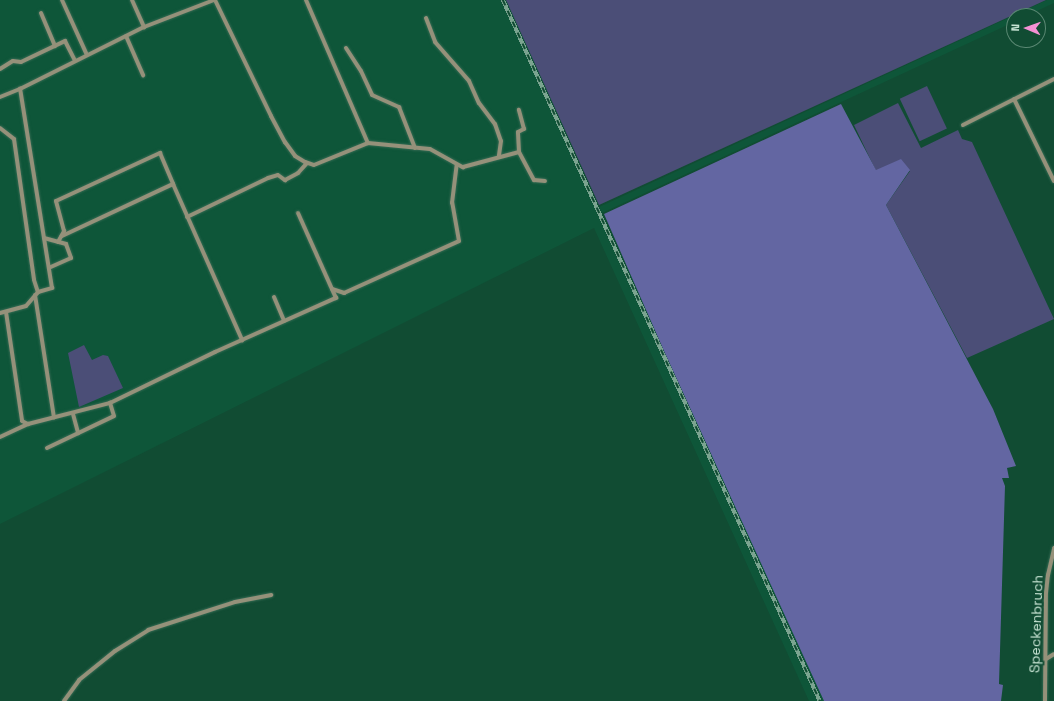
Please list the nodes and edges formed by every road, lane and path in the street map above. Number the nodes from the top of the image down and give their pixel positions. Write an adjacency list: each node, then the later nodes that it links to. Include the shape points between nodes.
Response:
1 (62, 0): 11 (street)
2 (132, 0): 7 (street)
3 (215, 0): 7 (street); 26 (street, via 285,142 295,156)
4 (306, 0): 22 (street)
5 (41, 13): 9 (street)
6 (426, 18): 25 (street, via 435,42 469,81 479,103 495,124 501,141)
7 (144, 27): 8 (street)
8 (126, 36): 11 (street); 14 (street)
9 (54, 46): 12 (street, via 65,41); 13 (street, via 22,62 13,61)
10 (346, 48): 23 (street, via 372,95 399,107)
11 (87, 55): 12 (street)
12 (76, 61): 16 (street)
13 (0, 69)
14 (143, 75)
15 (1054, 79): 18 (street)
16 (20, 88): 17 (street); 34 (street)
17 (0, 97)
18 (1014, 99): 20 (street); 29 (street)
19 (519, 110): 24 (street, via 524,129 518,132)
20 (963, 125)
21 (0, 128): 38 (street, via 14,139)
22 (368, 143): 23 (street); 26 (street, via 314,164)
23 (415, 148): 27 (street, via 430,149)
24 (519, 152): 25 (street); 28 (street, via 534,180)
25 (499, 156): 27 (street, via 463,168)
26 (307, 163): 32 (street, via 298,173 285,180 278,175 268,178)
27 (457, 165): 37 (street, via 452,203 458,241 344,293)
28 (546, 180)
29 (1054, 181)
30 (173, 184): 32 (street); 33 (street); 33 (street, via 160,153 56,201 64,231)
31 (298, 213): 37 (street)
32 (188, 217): 43 (street)
33 (62, 236): 35 (street)
34 (44, 238): 35 (street); 36 (street)
35 (58, 242): 36 (street, via 66,244 71,258)
36 (49, 268): 38 (street, via 52,288)
37 (332, 289): 42 (street, via 336,298)
38 (36, 294): 40 (street, via 26,306); 46 (street)
39 (274, 297): 42 (street)
40 (6, 312): 41 (street); 47 (street, via 22,421)
41 (0, 313)
42 (284, 321): 43 (street)
43 (242, 340): 44 (street)
44 (110, 403): 45 (street); 48 (street, via 114,416)
45 (74, 414): 46 (street); 48 (street)
46 (54, 418): 47 (street)
47 (28, 424): 49 (street)
48 (78, 433): 50 (street)
49 (0, 437)
50 (47, 448)
51 (1054, 548): 54 (street, Speckenbruch, via 1046,593)
52 (271, 595): 55 (street, via 235,602 148,630 114,651 79,680)
53 (1054, 654): 54 (street)
54 (1046, 659): 56 (street, Speckenbruch)
55 (64, 701)
56 (1045, 701)

